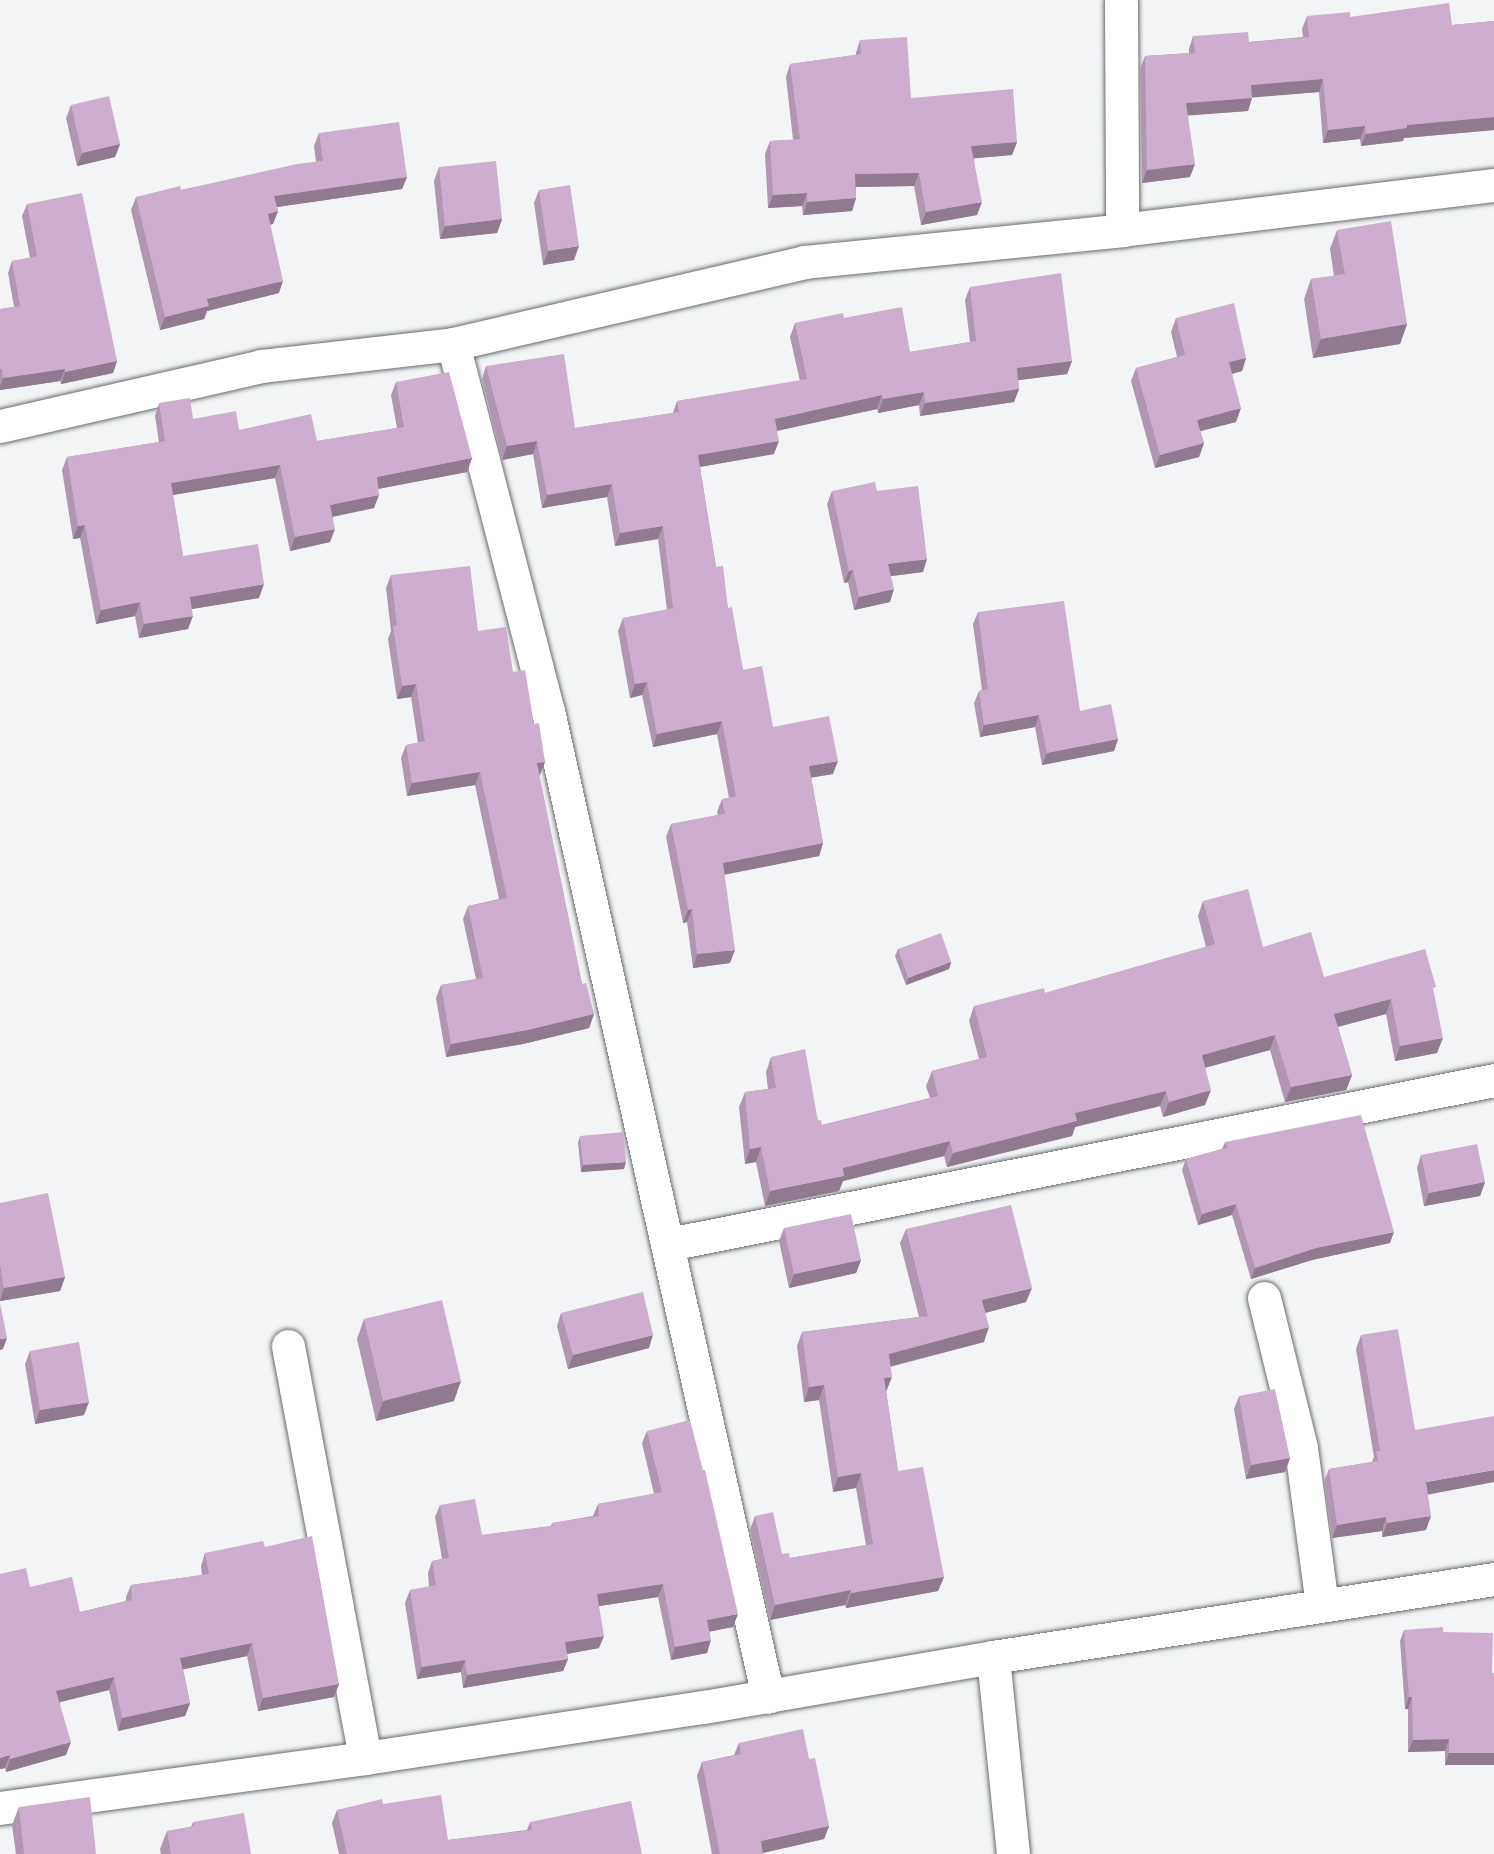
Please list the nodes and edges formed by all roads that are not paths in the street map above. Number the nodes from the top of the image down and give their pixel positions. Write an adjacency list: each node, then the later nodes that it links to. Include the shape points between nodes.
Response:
1 (1121, 2): 3 (street)
2 (1494, 185): 3 (street)
3 (1122, 230): 4 (street, via 804,262)
4 (453, 344): 5 (street, via 261,366); 7 (street, via 548,711 608,989)
5 (0, 426)
6 (1494, 1080): 7 (street)
7 (669, 1244): 13 (street)
8 (1264, 1298): 11 (street, via 1301,1448)
9 (288, 1346): 14 (street)
10 (1494, 1579): 11 (street)
11 (1322, 1605): 12 (street)
12 (993, 1657): 13 (street); 16 (street)
13 (768, 1696): 14 (street)
14 (365, 1758): 15 (street)
15 (0, 1808)
16 (1013, 1854)

